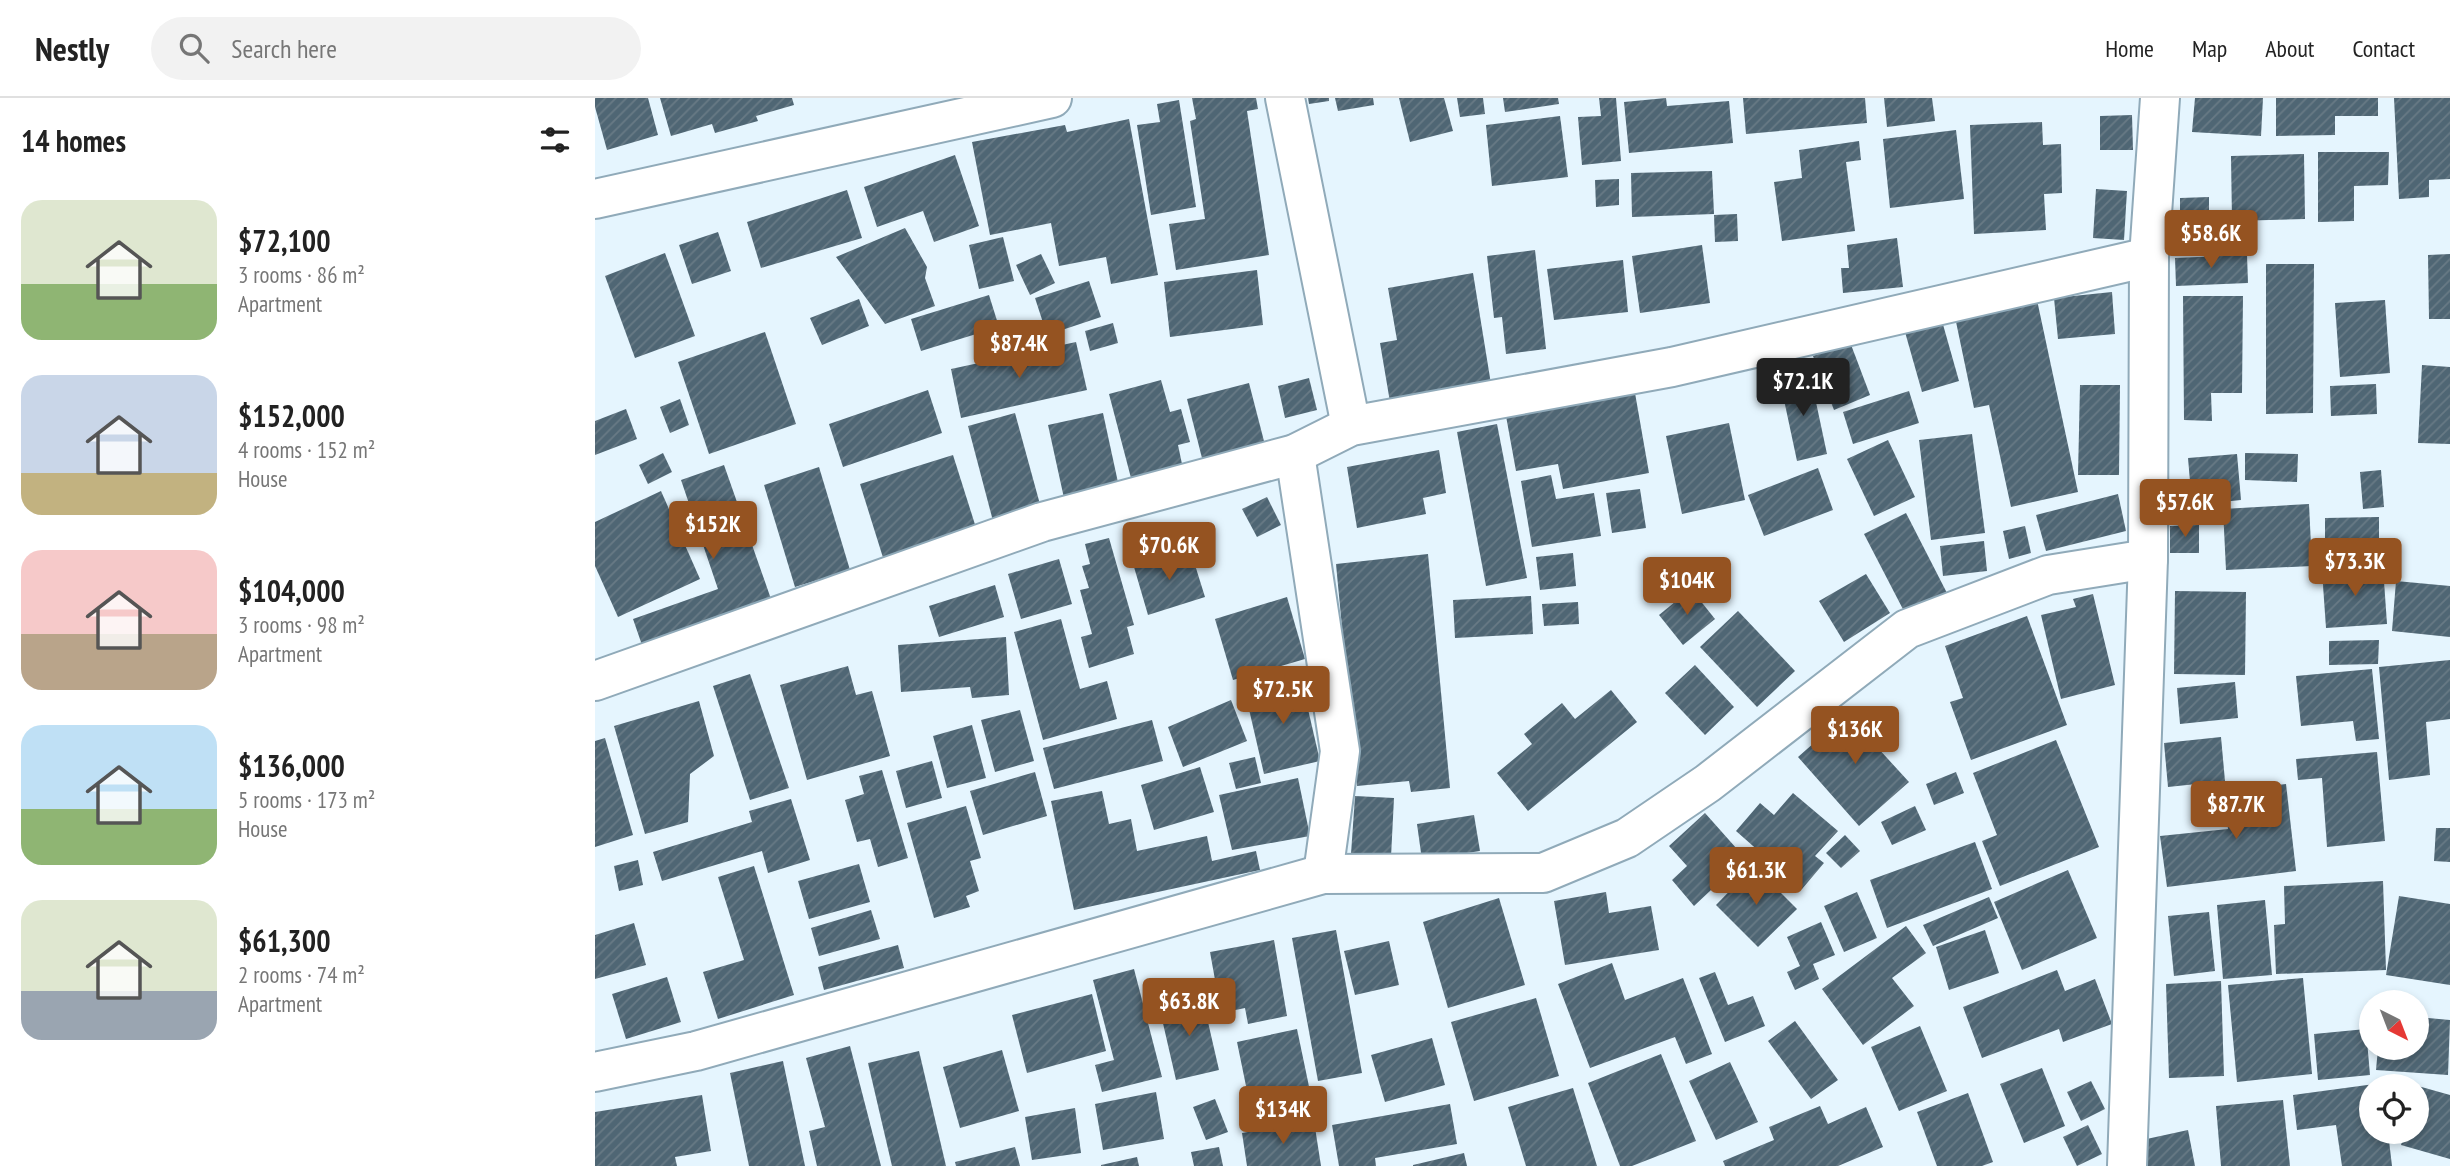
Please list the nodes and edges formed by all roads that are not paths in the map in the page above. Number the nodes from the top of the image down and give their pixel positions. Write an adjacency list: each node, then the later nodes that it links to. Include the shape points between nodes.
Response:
1 (1052, 98): 4 (street)
2 (1285, 98): 6 (street)
3 (2160, 98): 5 (street)
4 (595, 199)
5 (2149, 257): 6 (street, via 1672,367); 8 (street)
6 (1351, 426): 7 (street)
7 (1295, 454): 9 (street, via 1042,522); 10 (street, via 1340,751)
8 (2148, 559): 10 (street, via 2048,575 1907,629 1708,783 1627,838 1543,873); 12 (street)
9 (595, 681)
10 (1323, 874): 11 (street, via 696,1051)
11 (595, 1072)
12 (2127, 1166)

